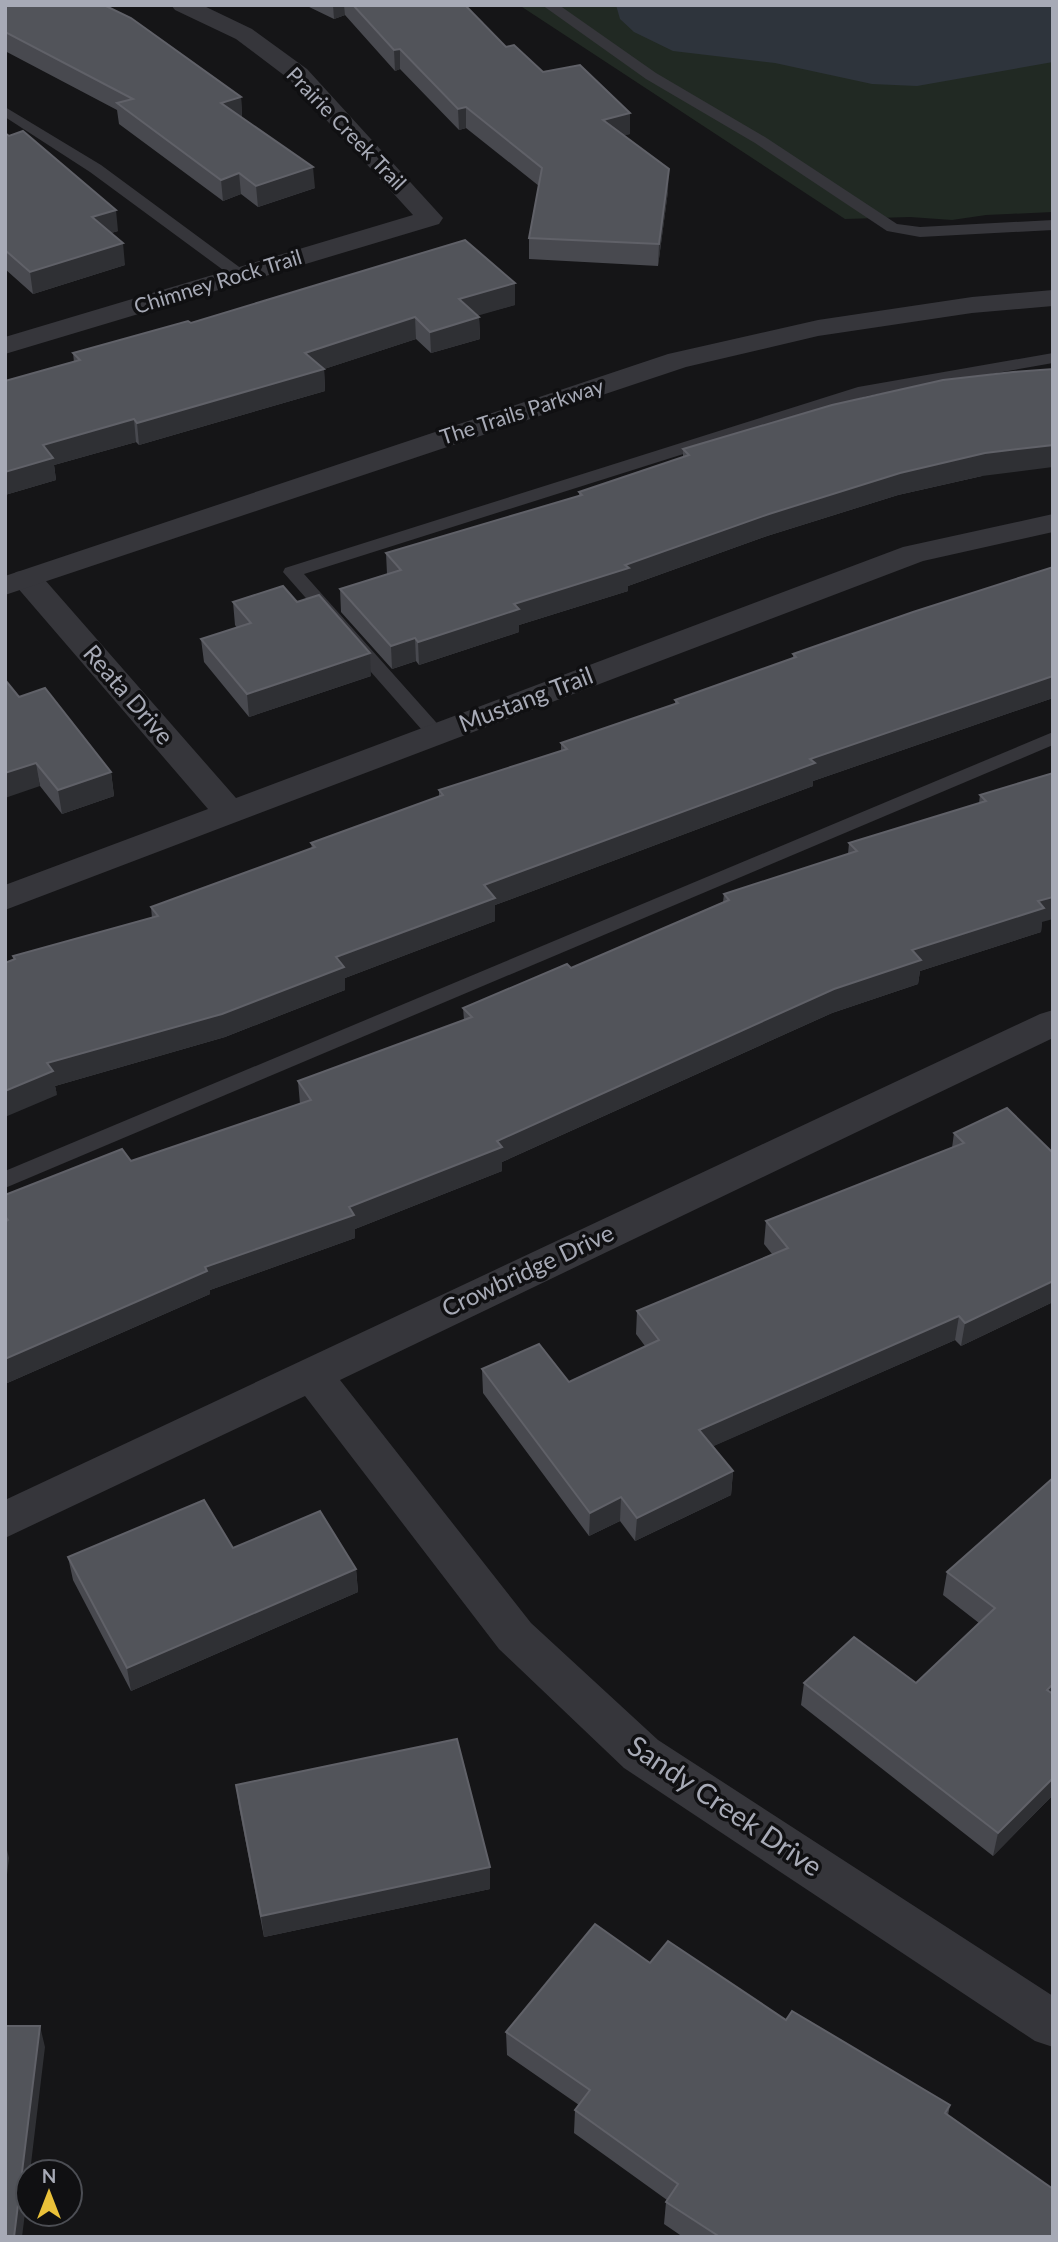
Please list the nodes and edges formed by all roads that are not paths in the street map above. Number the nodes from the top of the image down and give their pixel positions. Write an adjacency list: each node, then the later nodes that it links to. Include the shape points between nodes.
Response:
1 (183, 5): 4 (street, Prairie Creek Trail, via 244,34 298,74)
2 (549, 5): 5 (lane, via 652,76 893,228 920,232)
3 (5, 111): 6 (lane, via 134,194)
4 (430, 218): 6 (street, Chimney Rock Trail)
5 (1053, 225)
6 (240, 275): 8 (street, Chimney Rock Trail)
7 (1053, 298): 11 (street, The Trails Parkway, via 818,328 678,360)
8 (5, 346)
9 (1053, 358): 12 (lane, via 864,391 292,572)
10 (1053, 523): 12 (street, Mustang Trail, via 914,554)
11 (16, 582): 14 (street, Reata Drive)
12 (436, 734): 14 (street, Mustang Trail)
13 (1053, 738): 17 (lane)
14 (229, 812): 15 (street, Mustang Trail)
15 (8, 893)
16 (1053, 1023): 18 (street, Crowbridge Drive)
17 (5, 1180)
18 (311, 1373): 19 (street, Crowbridge Drive); 20 (street, Sandy Creek Drive, via 515,1636 641,1754)
19 (5, 1520)
20 (1053, 2024)

